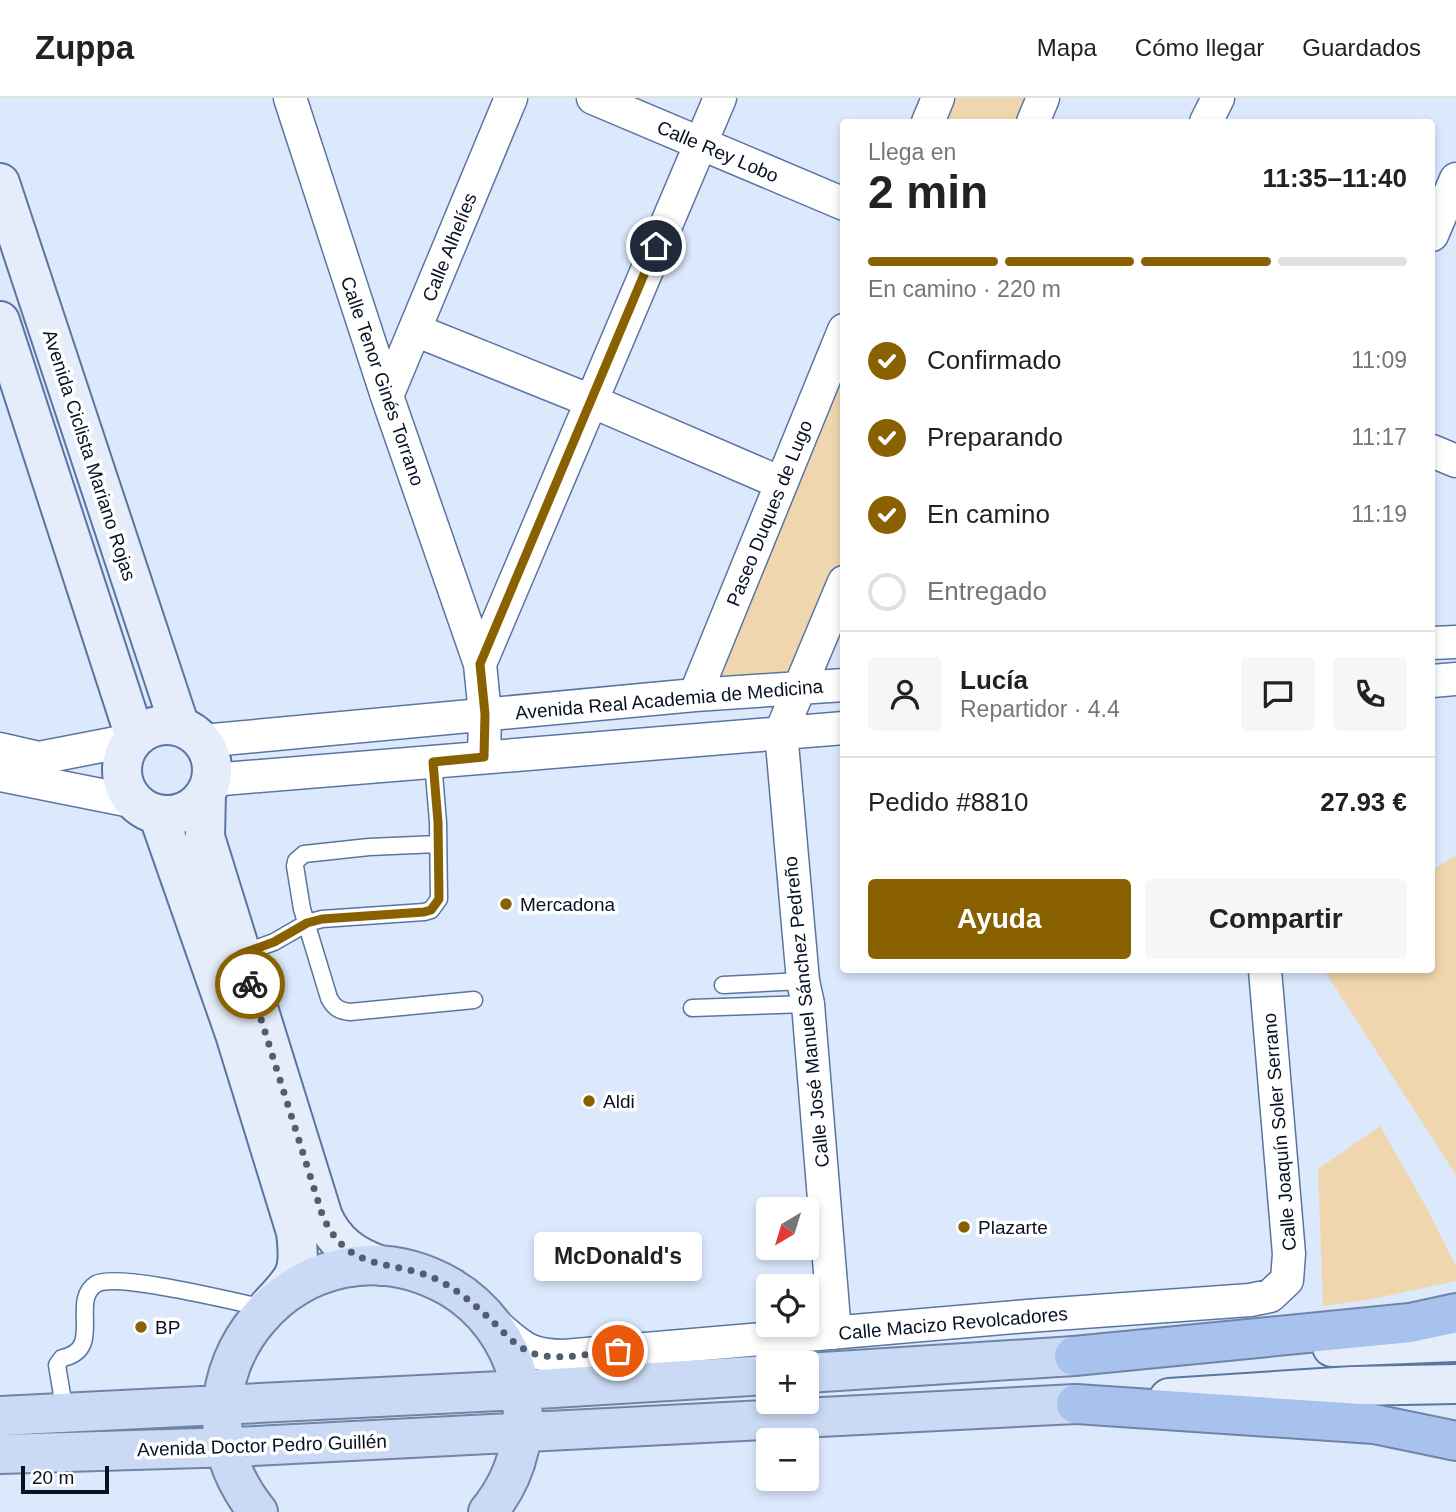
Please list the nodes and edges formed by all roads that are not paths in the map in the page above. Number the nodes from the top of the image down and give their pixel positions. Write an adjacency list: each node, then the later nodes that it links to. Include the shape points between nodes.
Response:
1 (290, 98): 19 (street, Calle Tenor Ginés Torrano)
2 (511, 98): 17 (street, Calle Alhelíes)
3 (593, 98): 11 (street, Calle Rey Lobo)
4 (720, 98): 11 (street)
5 (938, 98): 8 (street)
6 (1043, 98): 9 (street)
7 (1218, 98): 10 (street)
8 (929, 119)
9 (1034, 119)
10 (1208, 119)
11 (700, 143): 14 (street, Calle Rey Lobo); 20 (street)
12 (1456, 179): 15 (street)
13 (0, 183): 36 (main road, Avenida Ciclista Mariano Rojas)
14 (840, 202)
15 (1435, 227)
16 (0, 321): 38 (main road)
17 (415, 330): 19 (street, Calle Alhelíes); 20 (street)
18 (840, 340): 23 (street, Paseo Duques de Lugo)
19 (387, 397): 27 (street, Calle Tenor Ginés Torrano)
20 (591, 401): 23 (street); 27 (street)
21 (1435, 452): 22 (street)
22 (1456, 461)
23 (781, 482): 32 (street, Paseo Duques de Lugo)
24 (840, 592): 31 (street)
25 (1456, 642): 26 (street)
26 (1435, 643)
27 (480, 664): 33 (street, Calle Tenor Ginés Torrano)
28 (1456, 679): 29 (street)
29 (1435, 681)
30 (840, 685): 31 (street, Avenida Real Academia de Medicina)
31 (799, 689): 32 (street, Avenida Real Academia de Medicina); 35 (street)
32 (695, 695): 33 (street, Avenida Real Academia de Medicina); 37 (street)
33 (485, 714): 36 (street, Avenida Real Academia de Medicina); 40 (street, Calle Tenor Ginés Torrano)
34 (840, 728): 35 (street)
35 (781, 732): 37 (street); 50 (street, Calle José Manuel Sánchez Pedreño)
36 (191, 734): 38 (main road, via 156,726); 43 (main road, via 209,754)
37 (720, 737): 40 (street)
38 (134, 739): 39 (street, via 39,758); 44 (main road, via 126,750 123,783)
39 (0, 749)
40 (484, 757): 41 (street)
41 (433, 762): 43 (street); 45 (lane)
42 (0, 775): 44 (street)
43 (208, 786): 44 (main road, via 185,811 172,815); 47 (main road, via 205,837)
44 (147, 808): 55 (main road, via 235,1034 296,1231 297,1270)
45 (438, 844): 46 (lane, via 439,899 431,910); 46 (lane, via 300,856 295,866)
46 (307, 923): 47 (lane); 51 (lane, via 329,998 341,1011)
47 (241, 954): 53 (main road, via 323,1217 348,1250)
48 (1265, 973): 54 (street, Calle Joaquín Soler Serrano, via 1290,1254 1287,1280)
49 (723, 985): 50 (lane)
50 (806, 993): 52 (lane); 58 (street, Calle José Manuel Sánchez Pedreño)
51 (474, 1000)
52 (692, 1008)
53 (382, 1266): 55 (main road, via 325,1272); 56 (main road, via 428,1276)
54 (1277, 1291): 58 (street, Calle Macizo Revolcadores, via 1262,1299)
55 (267, 1308): 66 (main road, via 241,1342 225,1382); 67 (lane, via 155,1286 99,1282 87,1297 80,1350 57,1365)
56 (478, 1308): 58 (street, Calle Macizo Revolcadores, via 515,1343 538,1355 564,1356 727,1332); 64 (main road, via 506,1345)
57 (1456, 1313): 60 (highway, via 1410,1323)
58 (835, 1333)
59 (1456, 1342): 60 (main road)
60 (1074, 1356): 61 (main road)
61 (819, 1372)
62 (756, 1376): 64 (main road)
63 (1456, 1384): 65 (main road)
64 (521, 1390): 66 (main road); 69 (main road)
65 (1076, 1404): 69 (main road, Avenida Doctor Pedro Guillén); 70 (highway, via 1374,1424)
66 (223, 1405): 67 (main road); 71 (main road)
67 (65, 1413): 68 (main road)
68 (12, 1416)
69 (523, 1432): 71 (main road, Avenida Doctor Pedro Guillén); 74 (main road, via 508,1481)
70 (1456, 1441)
71 (226, 1447): 72 (main road, Avenida Doctor Pedro Guillén); 73 (main road, via 241,1487)
72 (0, 1454)
73 (258, 1512)
74 (488, 1512)

